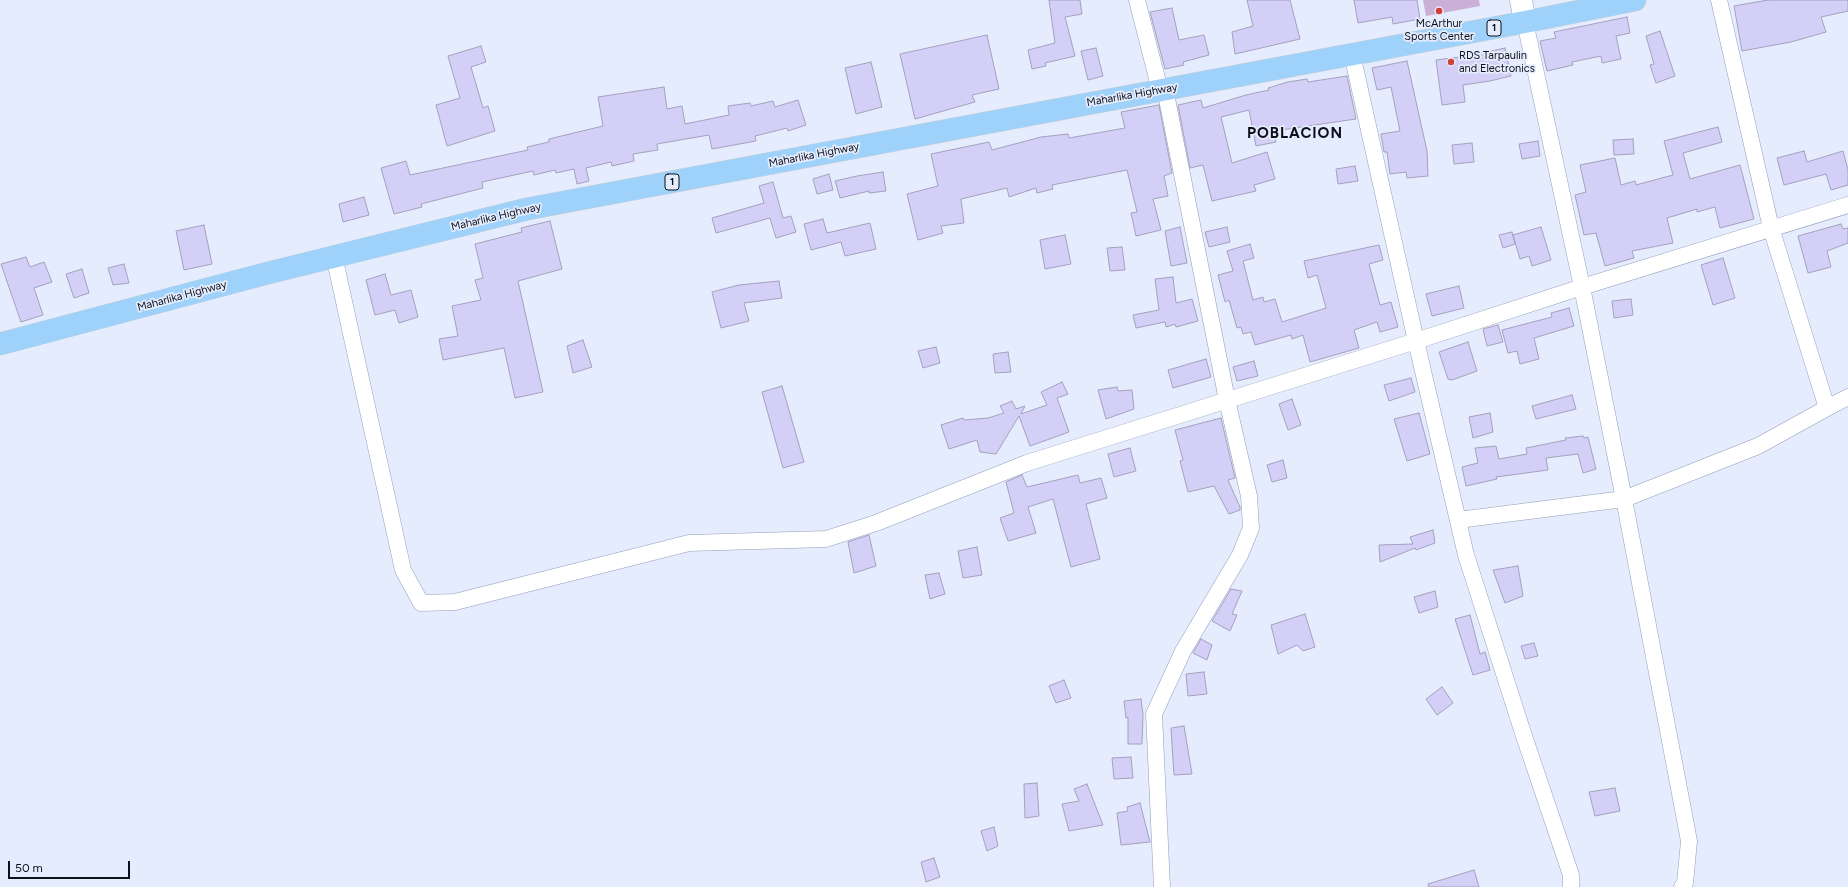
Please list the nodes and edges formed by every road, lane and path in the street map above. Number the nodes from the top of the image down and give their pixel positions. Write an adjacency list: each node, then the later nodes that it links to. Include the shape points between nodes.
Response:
1 (1137, 0): 7 (street)
2 (1521, 0): 5 (main road)
3 (1636, 0): 5 (highway, Maharlika Highway / 1)
4 (1719, 0): 9 (street)
5 (1525, 22): 6 (highway, Maharlika Highway / 1); 11 (street)
6 (1352, 54): 7 (highway, Maharlika Highway / 1); 12 (street)
7 (1162, 89): 10 (highway, Maharlika Highway / 1, via 527,209); 15 (street)
8 (1848, 205): 9 (street)
9 (1771, 228): 11 (street); 16 (street)
10 (334, 256): 13 (highway, Maharlika Highway / 1); 15 (street, via 403,570 421,603 455,602 689,543 826,539 876,523 1027,463)
11 (1582, 287): 12 (street); 17 (street)
12 (1416, 341): 15 (street); 18 (street)
13 (0, 344)
14 (1848, 397): 16 (street)
15 (1227, 400): 19 (street, via 1249,496 1252,528 1240,555 1183,651 1154,714)
16 (1827, 408): 17 (street, via 1758,446)
17 (1624, 499): 18 (street); 21 (street, via 1689,841 1686,884)
18 (1458, 520): 20 (street, via 1468,562 1571,875)
19 (1162, 887)
20 (1571, 887)
21 (1682, 887)

